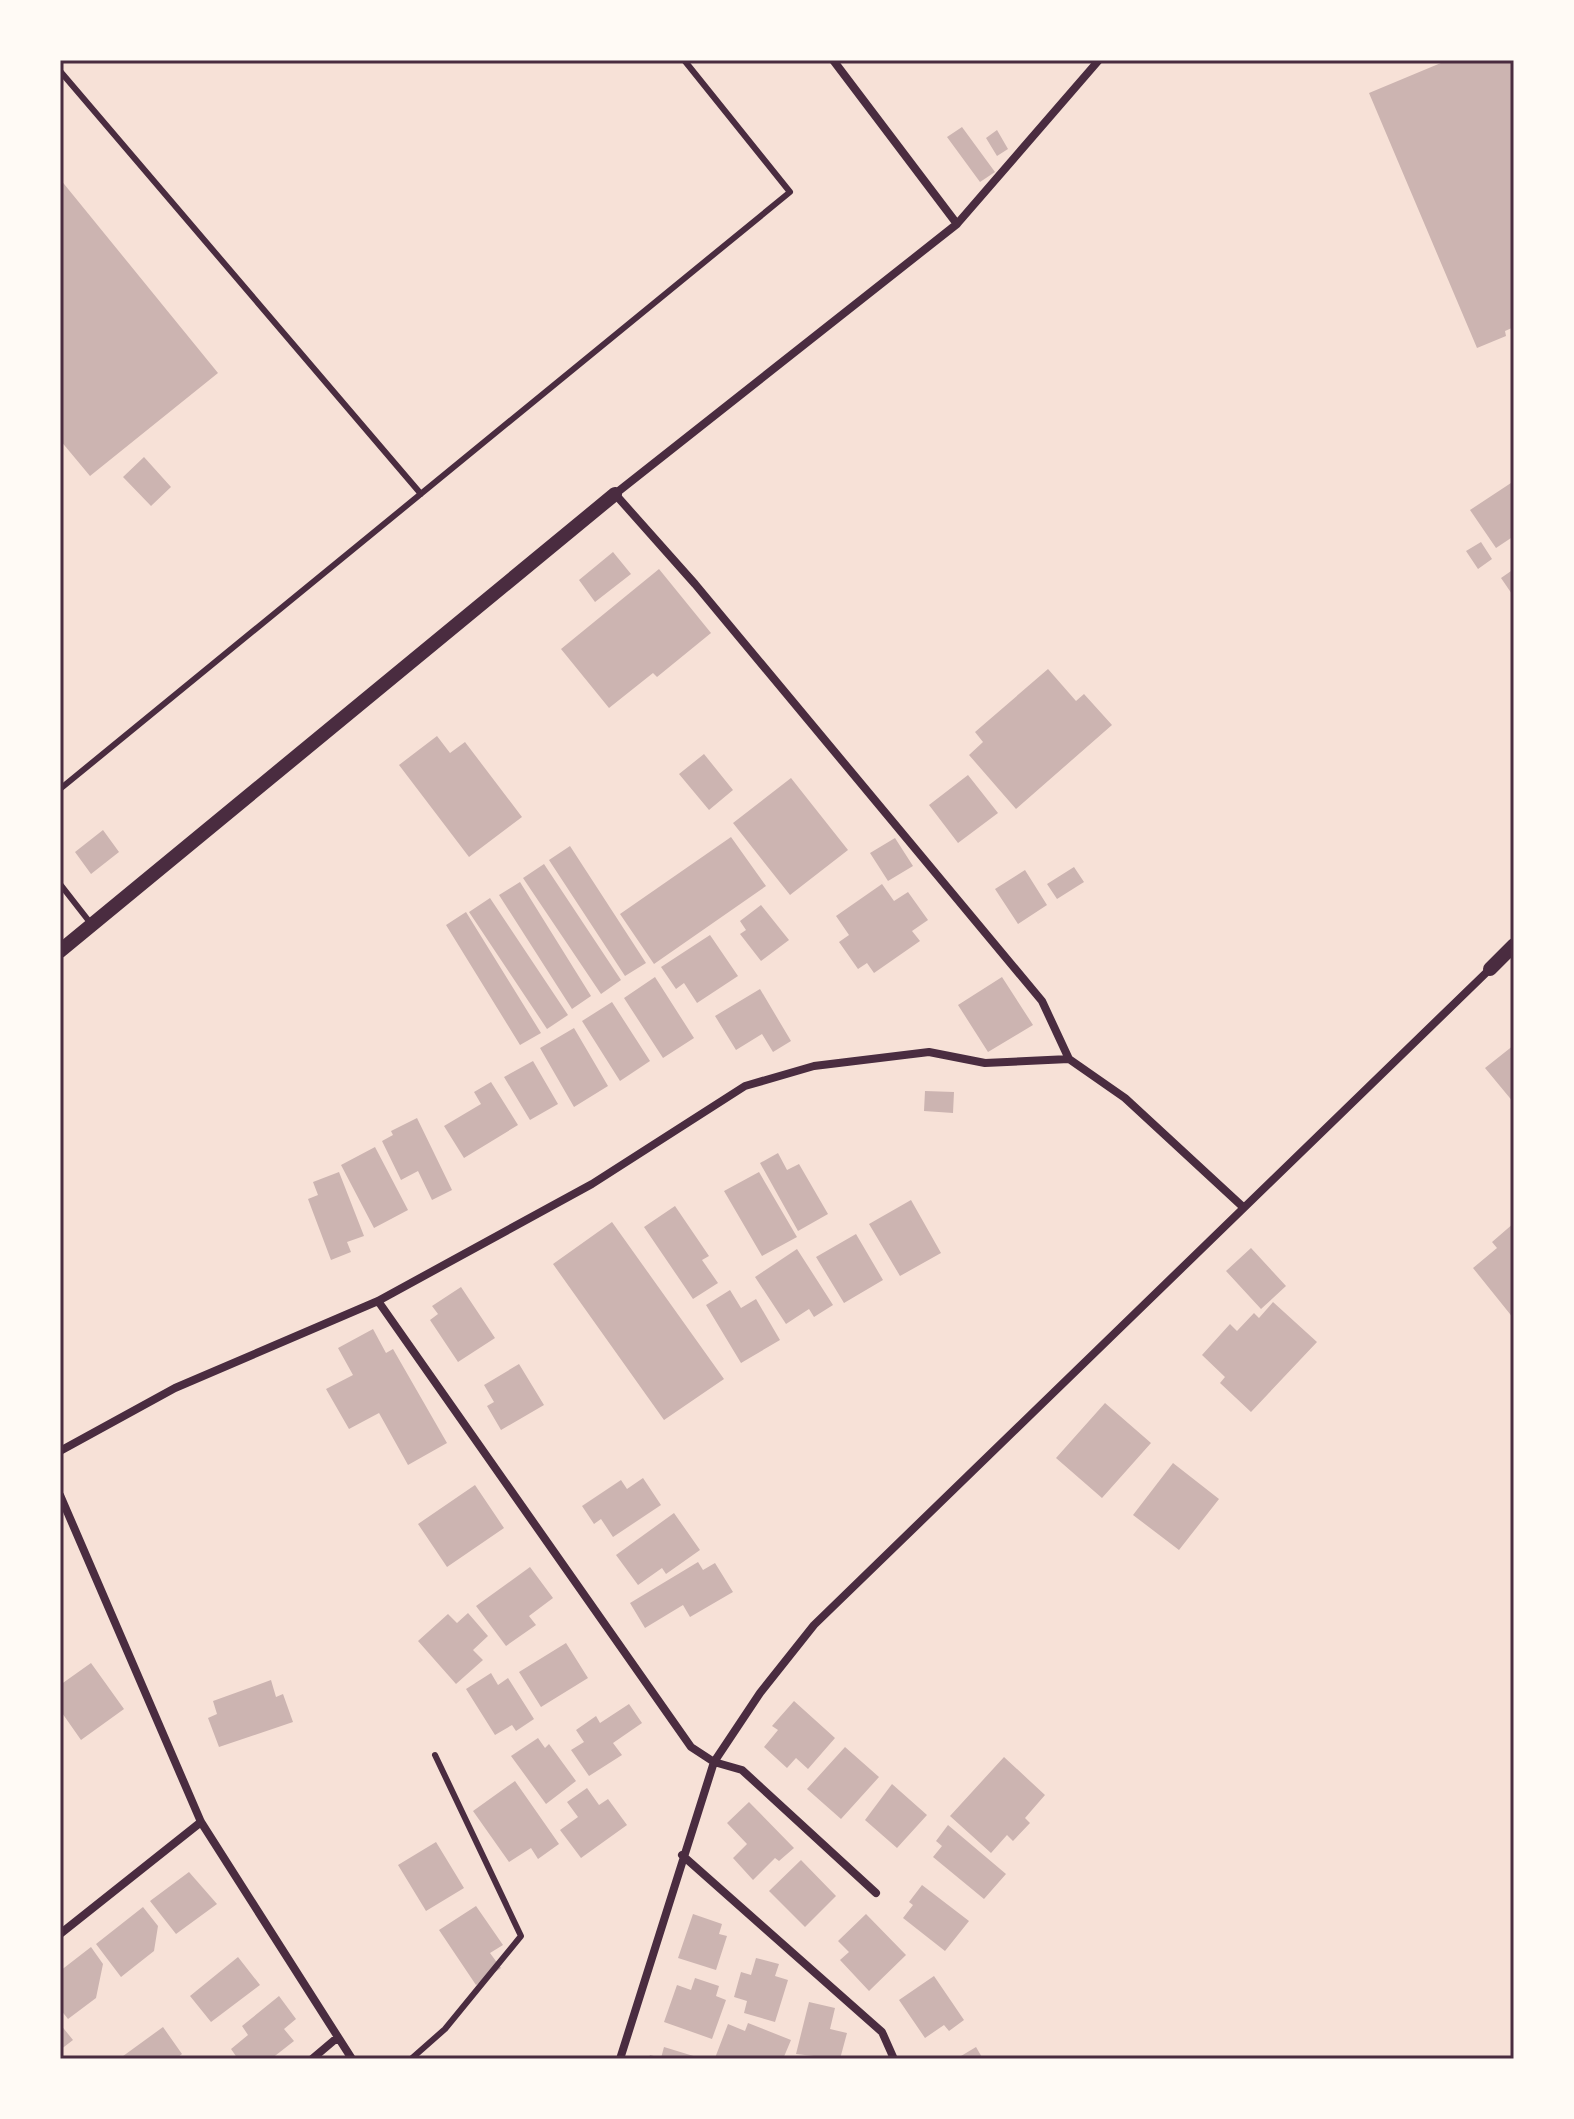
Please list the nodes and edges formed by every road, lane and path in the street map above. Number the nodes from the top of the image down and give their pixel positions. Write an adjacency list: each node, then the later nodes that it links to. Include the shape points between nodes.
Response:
1 (684, 60): 6 (lane, via 790,192)
2 (833, 60): 5 (street)
3 (1099, 60): 5 (street)
4 (60, 71): 6 (lane)
5 (957, 224): 7 (street)
6 (421, 494): 8 (lane)
7 (615, 494): 10 (street); 14 (street, via 1042,1001)
8 (60, 789)
9 (60, 884): 10 (lane)
10 (92, 925): 12 (street)
11 (1514, 945): 13 (street)
12 (60, 951)
13 (1490, 969): 15 (street)
14 (1069, 1059): 15 (street, via 1125,1098); 16 (street, via 985,1063 929,1052 814,1066 745,1086 592,1184)
15 (1243, 1207): 20 (street, via 814,1625)
16 (378, 1301): 17 (street, via 175,1388); 20 (street, via 691,1747)
17 (60, 1451)
18 (60, 1495): 21 (street)
19 (435, 1755): 28 (lane, via 521,1936 445,2029)
20 (714, 1762): 22 (street); 23 (street, via 742,1770)
21 (201, 1822): 24 (street); 25 (street)
22 (682, 1855): 29 (street); 30 (street, via 882,2032)
23 (876, 1893)
24 (60, 1934)
25 (338, 2037): 26 (street); 27 (street)
26 (312, 2059)
27 (352, 2059)
28 (411, 2059)
29 (620, 2059)
30 (894, 2059)

